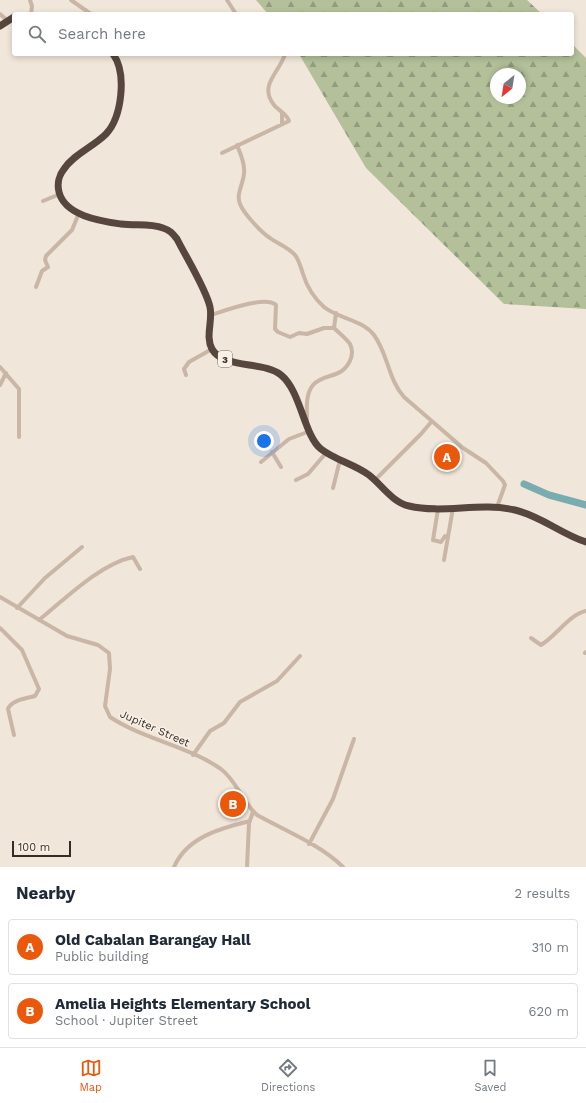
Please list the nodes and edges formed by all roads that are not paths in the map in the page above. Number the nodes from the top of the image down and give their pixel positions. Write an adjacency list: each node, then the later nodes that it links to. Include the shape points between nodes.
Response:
1 (30, 0): 4 (street)
2 (71, 0): 5 (street)
3 (227, 0): 6 (street)
4 (31, 12)
5 (87, 12)
6 (235, 12)
7 (0, 14): 8 (street)
8 (11, 18): 9 (highway)
9 (0, 26)
10 (114, 56): 14 (highway, via 121,74 118,114 106,134 64,168 59,180)
11 (284, 56): 12 (street, via 268,85 270,99 289,119)
12 (237, 146): 13 (street); 18 (street, via 244,169 239,195 240,205 269,238 296,256 312,294 325,307)
13 (222, 153)
14 (60, 194): 15 (street); 16 (highway, 3)
15 (43, 201)
16 (78, 213): 17 (street, via 72,230 46,256 48,267 42,271); 19 (highway, 3, via 121,224 151,225 168,230 180,244 208,301)
17 (36, 287)
18 (336, 313): 20 (street); 26 (street, via 367,327 380,344 396,388)
19 (211, 315): 20 (street, via 253,303 271,302 276,305 275,329 286,336); 21 (highway, 3, via 209,338)
20 (334, 328): 27 (street, via 350,344 351,358 338,374 321,379 313,385 307,400)
21 (212, 349): 24 (street, via 189,362 184,369); 27 (highway, 3, via 223,359 272,370 283,376 293,390)
22 (0, 367): 23 (street)
23 (4, 374): 25 (street); 28 (street, via 16,385 20,394)
24 (186, 375)
25 (0, 385)
26 (432, 421): 35 (street); 37 (street, via 463,448 486,463 503,481 505,485)
27 (309, 427): 29 (street); 30 (highway, 3, via 315,443)
28 (19, 437)
29 (272, 452): 32 (street); 33 (street)
30 (326, 453): 31 (highway, 3); 34 (street, via 308,474)
31 (340, 460): 35 (highway, 3, via 361,469); 36 (street)
32 (261, 462)
33 (281, 467)
34 (296, 480)
35 (375, 480): 38 (highway, 3, via 395,500 403,504)
36 (333, 488)
37 (497, 507): 39 (highway, 3); 41 (highway, 3, via 532,515 573,538)
38 (438, 508): 39 (highway, 3); 40 (street, via 433,540 441,542)
39 (453, 508): 43 (street)
40 (445, 536)
41 (586, 542)
42 (82, 547): 46 (street, via 45,578)
43 (444, 560)
44 (140, 569): 48 (street, via 133,557 108,568 84,582)
45 (0, 597): 46 (street, Jupiter Street)
46 (17, 608): 48 (street, Jupiter Street)
47 (586, 611): 50 (street, via 569,620 560,631 541,645)
48 (39, 620): 54 (street, Jupiter Street, via 67,636 98,645 109,653 110,669 105,706 110,717)
49 (0, 628): 52 (street, via 22,650 39,690 35,696 9,705)
50 (531, 638)
51 (300, 656): 54 (street, via 277,681 240,702 224,723 210,731)
52 (14, 735)
53 (354, 739): 57 (street, via 333,799)
54 (194, 755): 55 (street, Jupiter Street, via 221,769)
55 (253, 812): 56 (street); 57 (street, Jupiter Street)
56 (250, 821): 58 (street, via 215,831 191,844); 59 (street)
57 (309, 844): 60 (street, Jupiter Street)
58 (174, 867)
59 (247, 867)
60 (343, 867)

